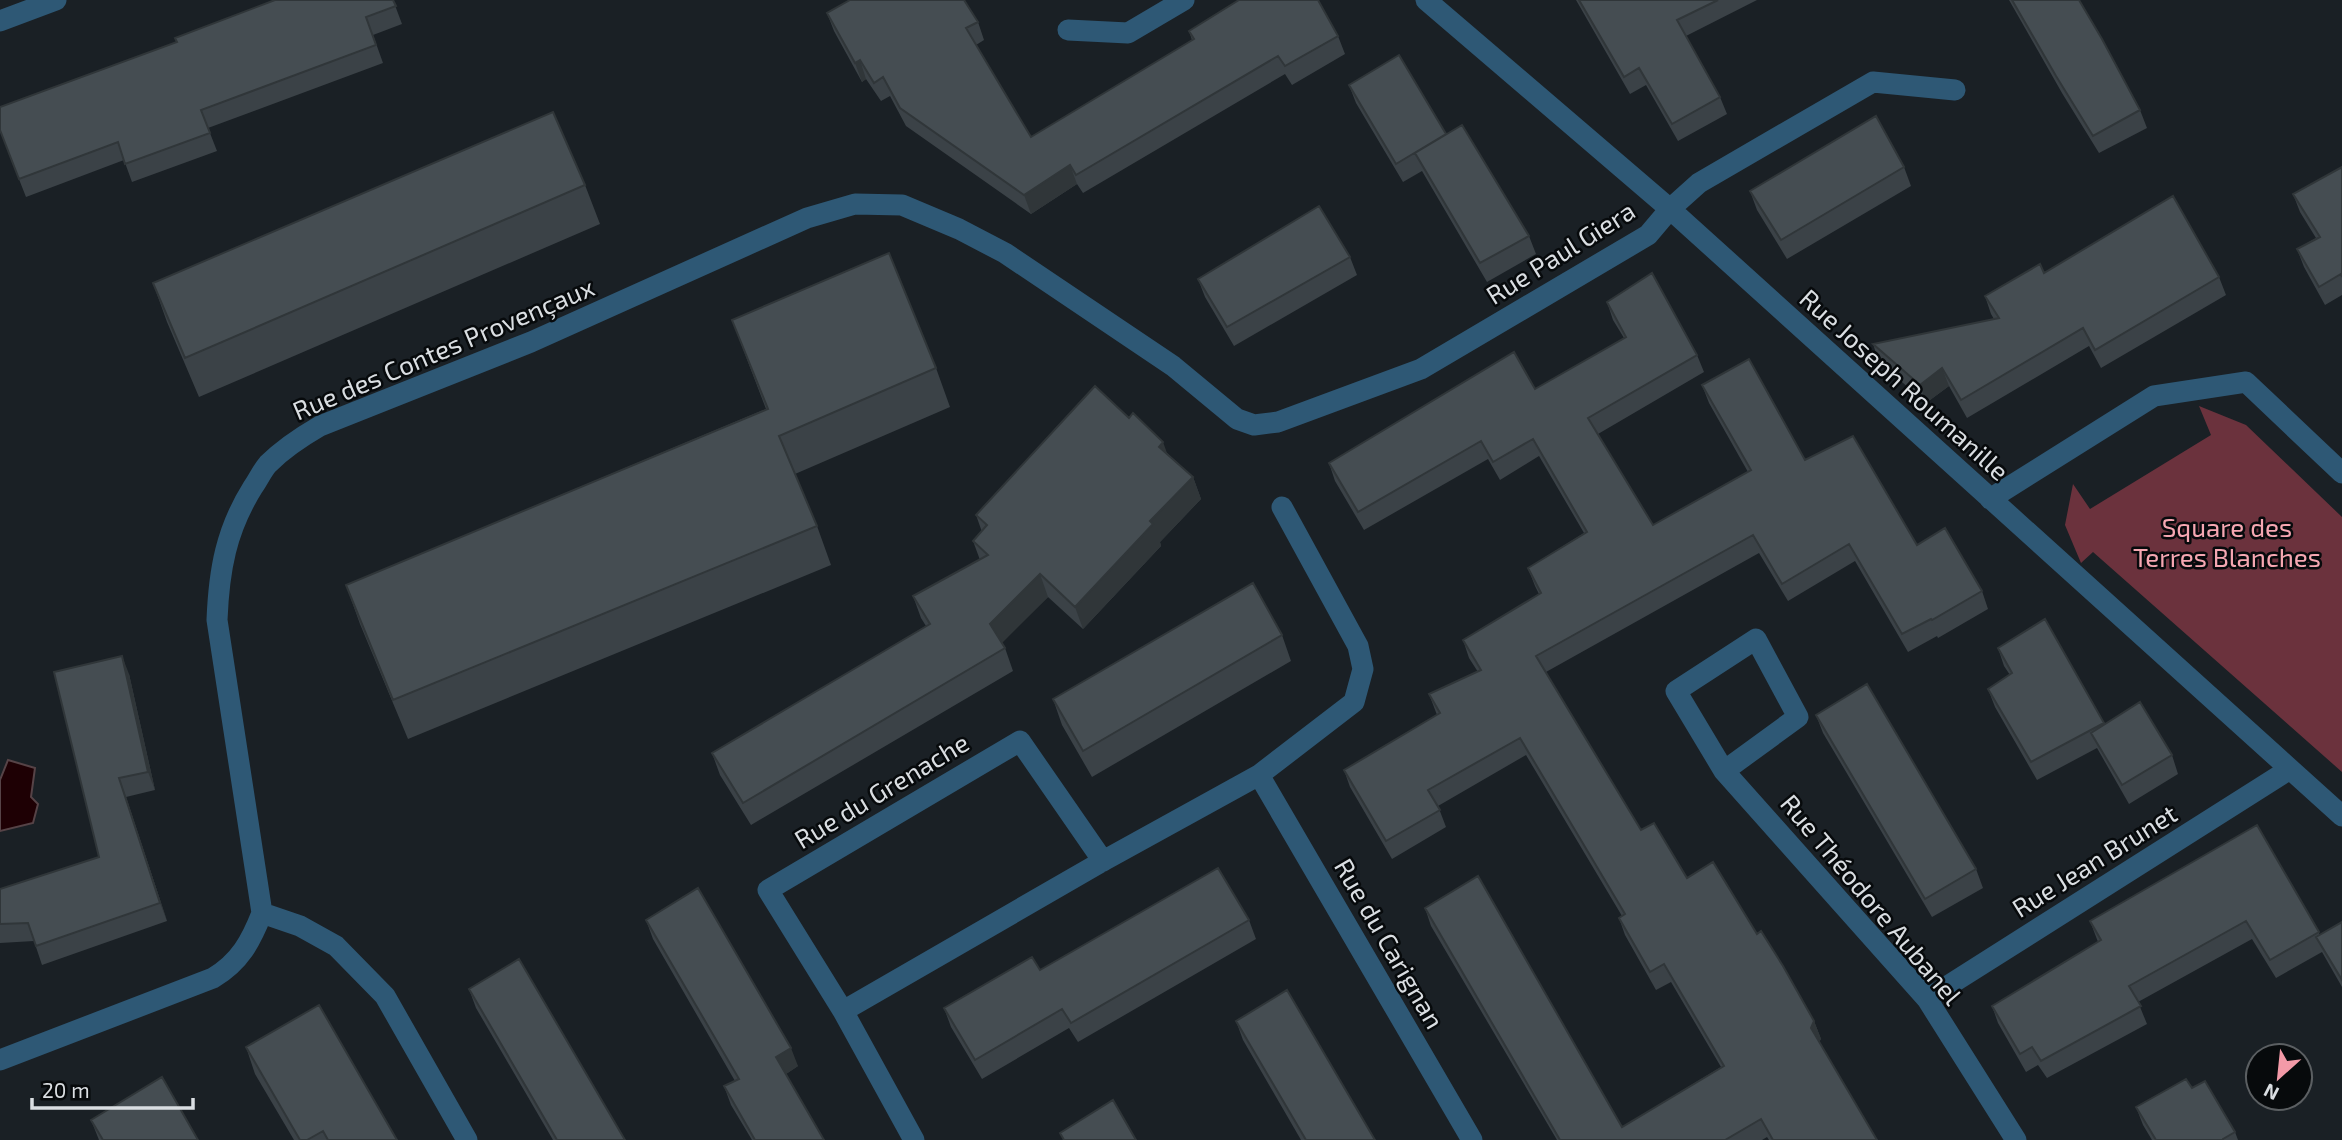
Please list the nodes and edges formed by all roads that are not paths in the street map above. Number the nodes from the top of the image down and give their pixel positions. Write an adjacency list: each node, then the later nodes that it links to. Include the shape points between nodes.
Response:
1 (56, 0): 4 (street)
2 (1184, 0): 5 (street, via 1128,33)
3 (1426, 0): 7 (street, Rue Joseph Roumanille)
4 (0, 21)
5 (1068, 30)
6 (1955, 90): 7 (street, Rue Paul Giera, via 1873,82 1699,183)
7 (1670, 209): 8 (street, Rue Paul Giera, via 1648,235 1421,369 1279,422); 10 (street, Rue Joseph Roumanille)
8 (1254, 425): 17 (street, Rue des Contes Provençaux, via 1237,419 1173,366 1005,253 902,205 855,204 807,218 531,342 320,426 266,466 231,527 218,587 217,620)
9 (2342, 473): 10 (street, via 2246,382 2154,396)
10 (1990, 499): 12 (street, Rue Joseph Roumanille)
11 (1282, 507): 14 (street, via 1358,646 1363,669 1354,702)
12 (2290, 769): 15 (street, Rue Joseph Roumanille); 18 (street, Rue Jean Brunet)
13 (1724, 771): 13 (street, Rue Théodore Aubanel, via 1675,691 1756,639 1798,717); 18 (street, Rue Théodore Aubanel)
14 (1259, 775): 16 (street); 23 (street, Rue du Carignan)
15 (2342, 816)
16 (1103, 861): 19 (street); 19 (street, Rue du Grenache, via 1020,741 768,890)
17 (262, 913): 20 (street, via 243,954 213,978); 21 (street, via 300,926 336,946 385,996)
18 (1927, 999): 24 (street, Rue Théodore Aubanel)
19 (843, 1011): 22 (street, Rue du Grenache)
20 (0, 1060)
21 (467, 1140)
22 (914, 1140)
23 (1472, 1140)
24 (2016, 1140)

